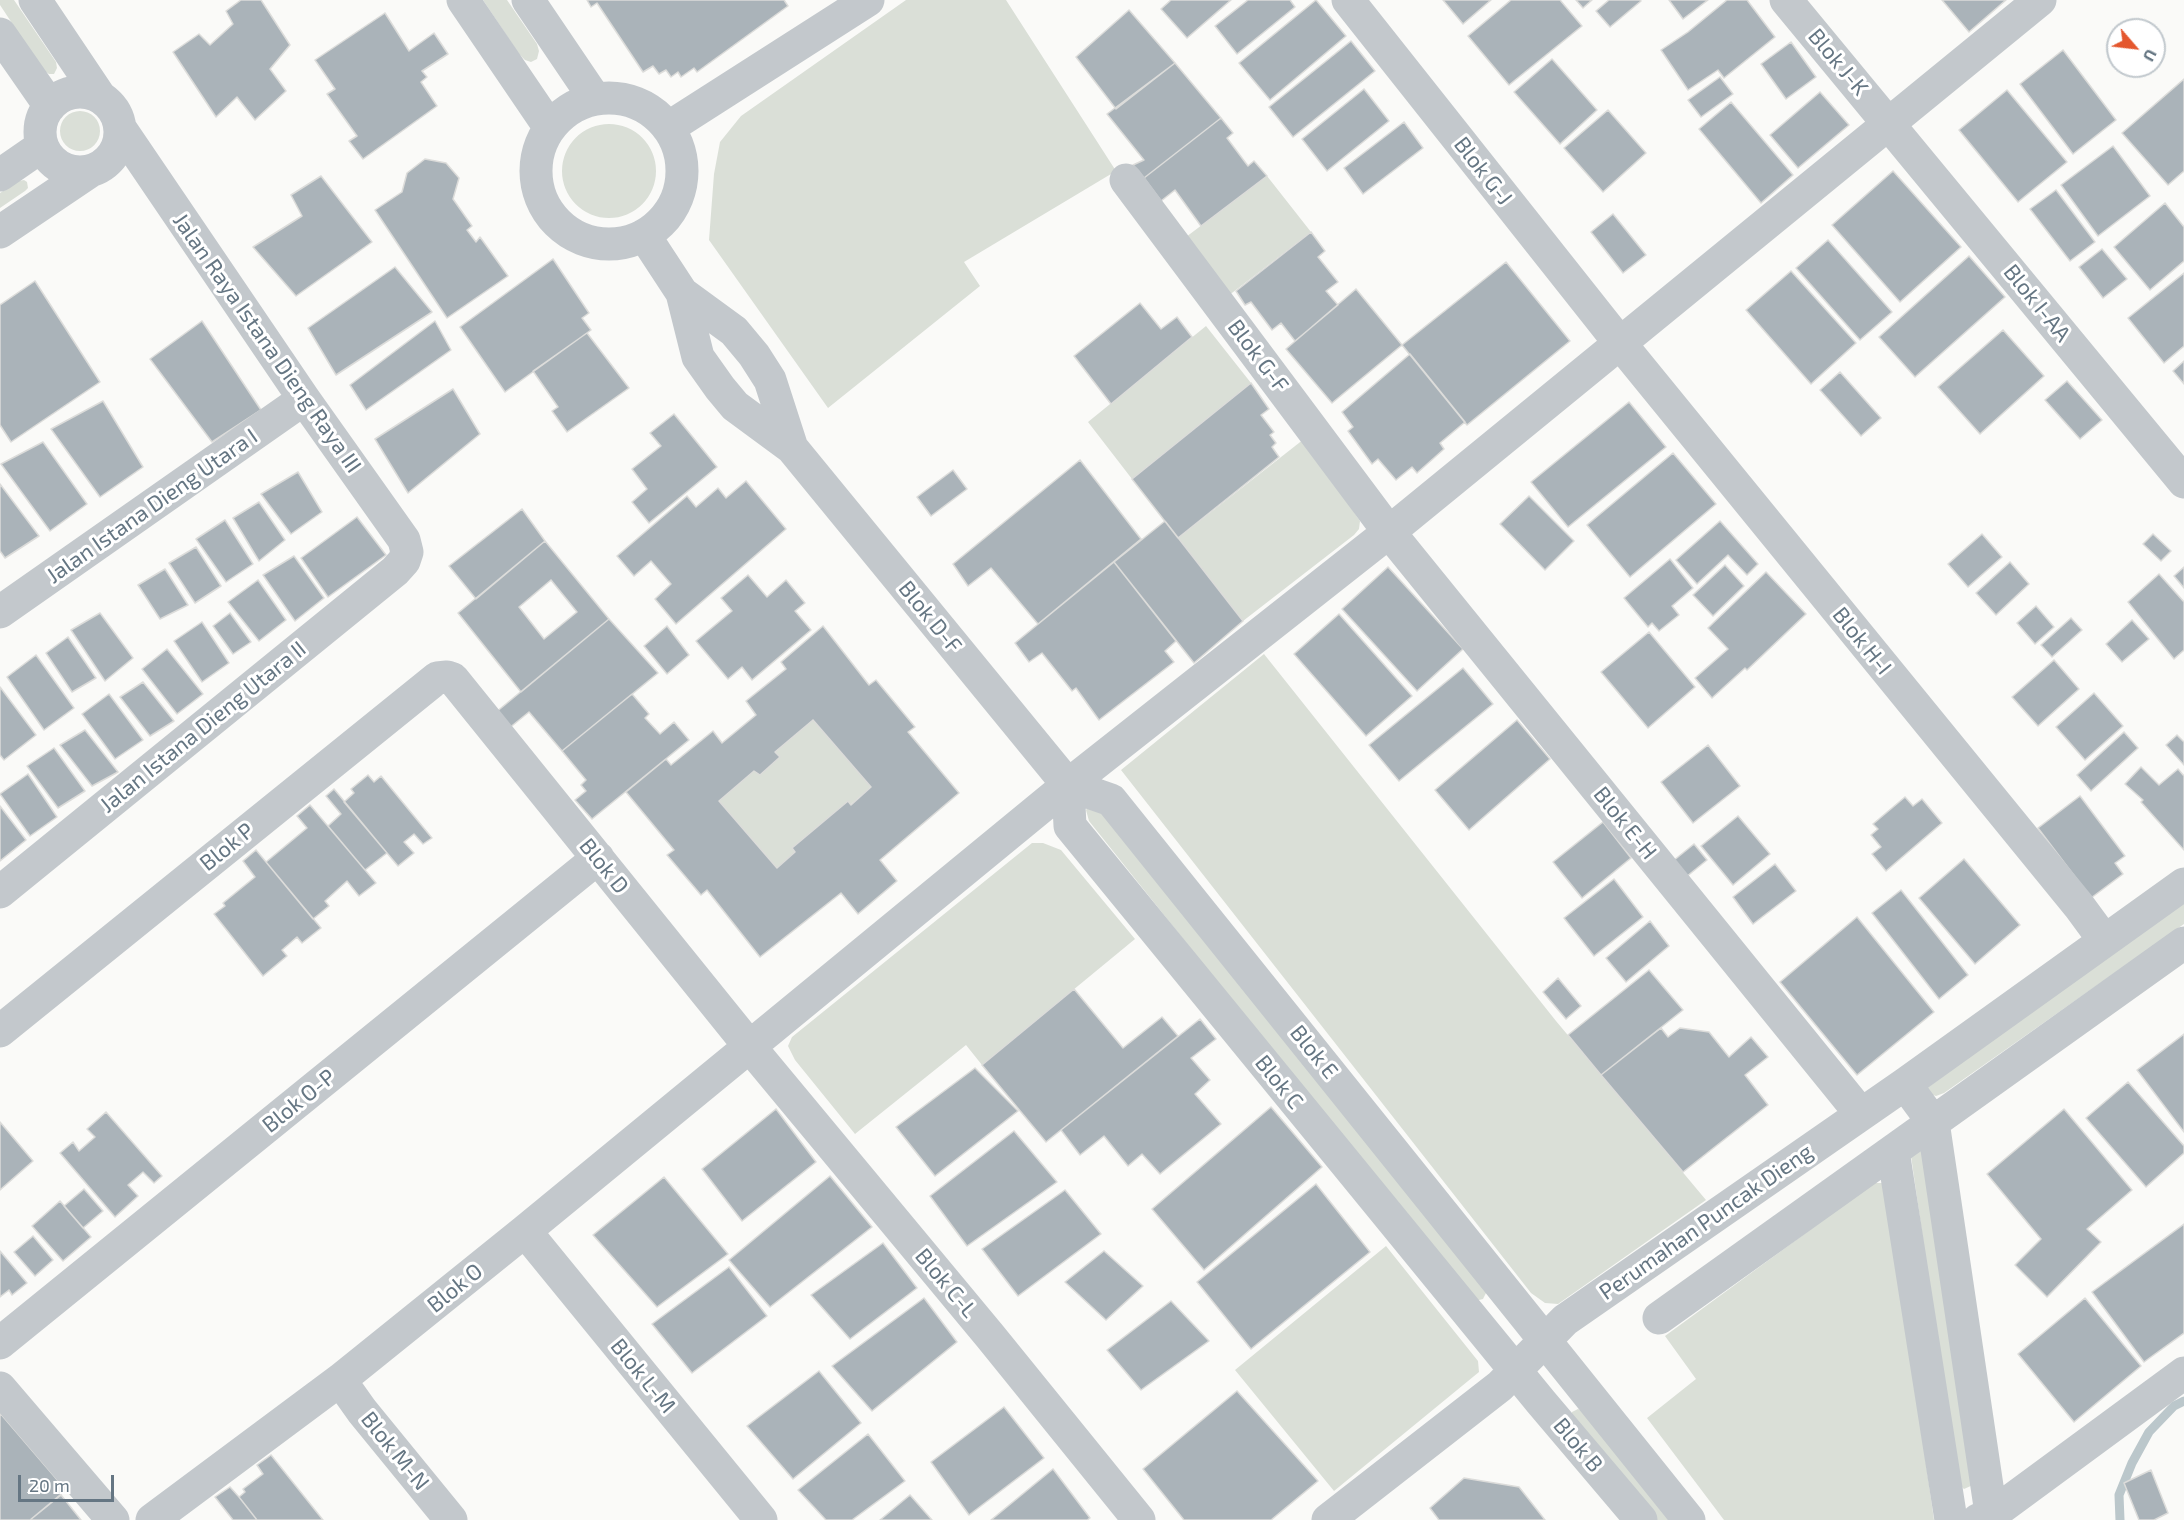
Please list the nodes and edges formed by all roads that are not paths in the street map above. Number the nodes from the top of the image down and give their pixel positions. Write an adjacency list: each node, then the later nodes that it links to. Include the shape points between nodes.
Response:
1 (35, 0): 9 (street)
2 (463, 0): 14 (street)
3 (528, 0): 10 (street)
4 (868, 0): 15 (street)
5 (1348, 0): 23 (street, Blok G-J)
6 (1786, 0): 12 (street, Blok J-K)
7 (2040, 0): 12 (street, Blok O)
8 (0, 34): 11 (street)
9 (100, 97): 11 (street, via 88,92 67,94); 13 (street, via 113,110)
10 (595, 99): 14 (street, via 562,114); 15 (street, via 616,98 636,103 654,113)
11 (50, 106): 16 (street, via 40,126)
12 (1890, 124): 23 (street, Blok O); 26 (street, Blok I-AA)
13 (120, 128): 17 (street, via 116,151 100,168); 24 (street, Jalan Raya Istana Dieng Raya III)
14 (550, 128): 21 (street, via 539,150 536,175 541,199 554,220 574,236 597,243 622,243)
15 (668, 128): 21 (street, via 679,150 682,175 676,200 662,221)
16 (42, 146): 17 (street, via 48,158 66,171); 18 (street)
17 (89, 172): 20 (street)
18 (0, 175)
19 (1126, 180): 27 (street, Blok G-F)
20 (0, 232)
21 (644, 235): 22 (street)
22 (682, 292): 25 (street, via 734,331 754,356 770,380); 25 (street, via 698,357 735,406)
23 (1619, 342): 27 (street, Blok O); 35 (street, Blok H-I)
24 (304, 399): 28 (street, Jalan Raya Istana Dieng Raya III, via 404,540); 29 (street, Jalan Istana Dieng Utara I)
25 (792, 448): 31 (street, Blok D-F)
26 (2184, 482)
27 (1389, 532): 31 (street, Blok O); 40 (street, Blok E-H)
28 (404, 561): 34 (street, Jalan Istana Dieng Utara II)
29 (0, 612)
30 (458, 684): 32 (street, Blok D); 37 (street, Blok P, via 447,677 436,678)
31 (1068, 785): 38 (street, Blok O); 45 (street, Blok E, via 1111,800); 47 (street, Blok C, via 1070,826)
32 (598, 858): 38 (street, Blok D); 46 (street, Blok O-P)
33 (2184, 884): 35 (street, Perumahan Puncak Dieng)
34 (0, 892)
35 (2104, 940): 39 (street, Perumahan Puncak Dieng)
36 (2184, 944): 41 (street)
37 (0, 1031)
38 (750, 1047): 43 (street, Blok O); 56 (street, Blok C-L)
39 (1905, 1084): 40 (street, Perumahan Puncak Dieng); 41 (street)
40 (1861, 1114): 45 (street, Perumahan Puncak Dieng, via 1565,1320)
41 (1932, 1122): 42 (street); 51 (street)
42 (1893, 1151): 44 (street); 60 (street)
43 (525, 1231): 49 (street, Blok O); 55 (street, Blok L-M)
44 (1659, 1318)
45 (1545, 1340): 47 (street, Perumahan Puncak Dieng); 59 (street, Blok E)
46 (0, 1343)
47 (1515, 1370): 57 (street, Perumahan Puncak Dieng, via 1500,1386); 58 (street, Blok B)
48 (2184, 1373): 51 (street)
49 (340, 1380): 53 (street, Blok O); 54 (street, Blok M-N)
50 (0, 1388): 52 (street)
51 (1987, 1518)
52 (113, 1520)
53 (152, 1520)
54 (451, 1520)
55 (761, 1520)
56 (1138, 1520)
57 (1328, 1520)
58 (1641, 1520)
59 (1689, 1520)
60 (1951, 1520)

